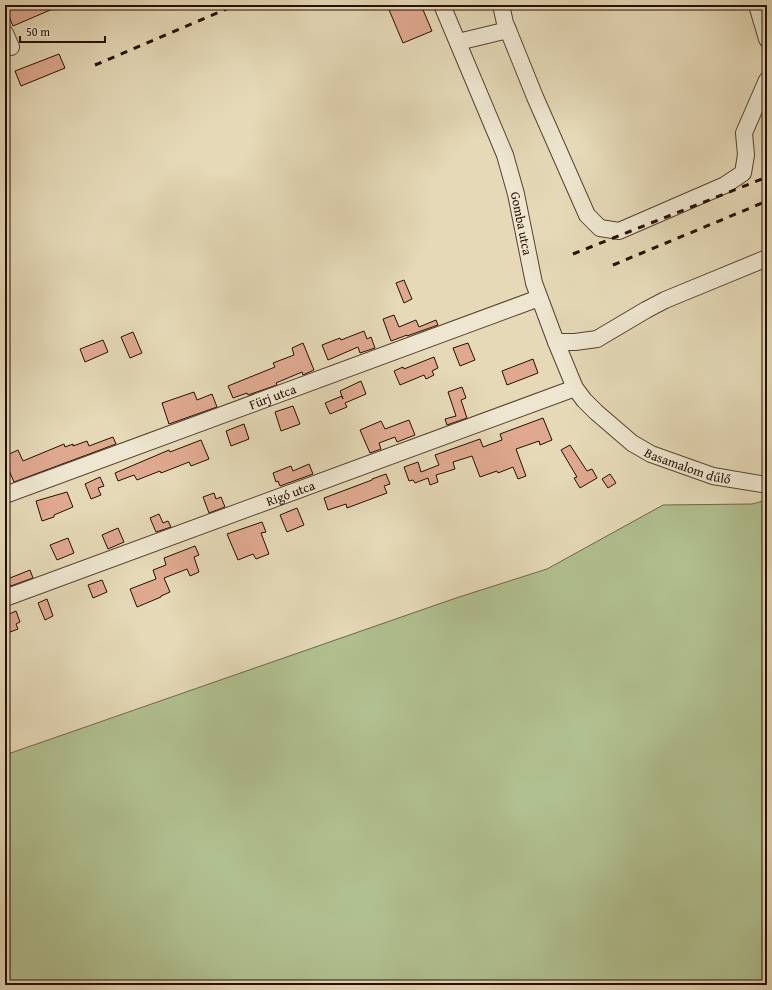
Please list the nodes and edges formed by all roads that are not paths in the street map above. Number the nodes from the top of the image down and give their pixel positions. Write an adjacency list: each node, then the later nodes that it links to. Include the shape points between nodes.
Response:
1 (442, 5): 6 (street, Gomba utca)
2 (501, 5): 4 (street)
3 (757, 5): 5 (street)
4 (508, 30): 6 (street); 7 (street, via 586,215 600,228 620,231 725,185 743,173 746,155 744,133)
5 (767, 39)
6 (458, 42): 9 (street, Gomba utca, via 511,172)
7 (767, 80)
8 (767, 258): 10 (street, via 665,300 597,339)
9 (539, 298): 10 (street, Gomba utca); 14 (street, Fürj utca)
10 (556, 342): 11 (street, Gomba utca)
11 (575, 388): 12 (street, Gomba utca); 15 (street, Rigó utca)
12 (616, 430): 13 (street, Basamalom dűlő, via 632,443 668,461 713,476)
13 (767, 485)
14 (5, 495)
15 (5, 598)

